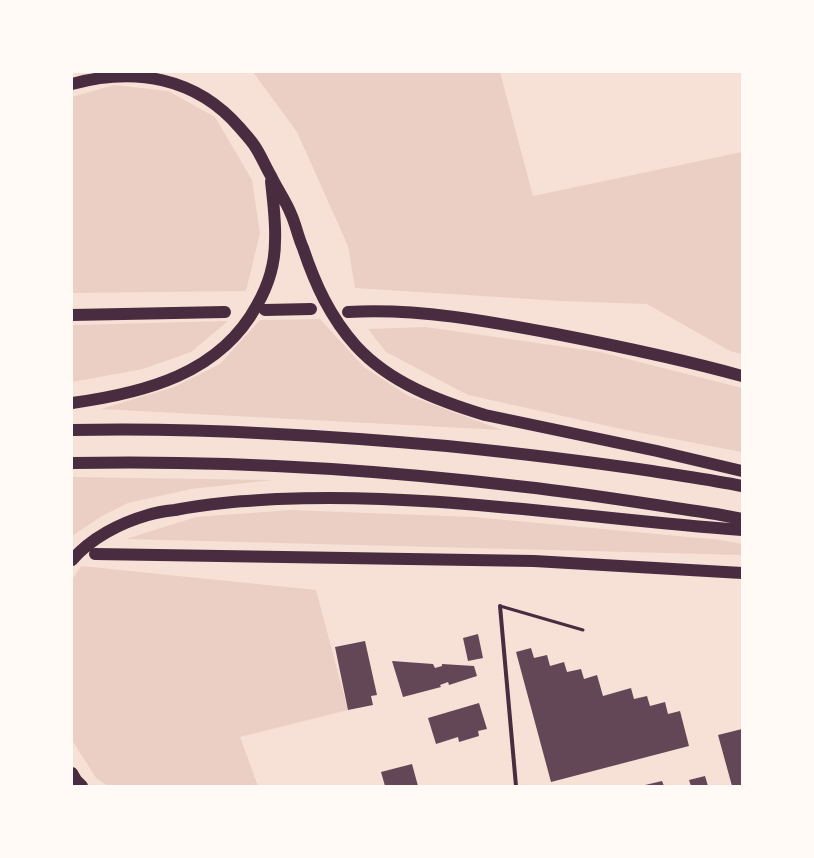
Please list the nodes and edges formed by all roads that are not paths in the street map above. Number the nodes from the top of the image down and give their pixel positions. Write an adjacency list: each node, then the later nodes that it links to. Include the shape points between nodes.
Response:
1 (72, 84): 2 (highway, via 92,78 134,76 158,79 190,89 233,120 253,143)
2 (270, 176): 9 (highway, via 275,218 272,268 264,293 234,338 210,358 186,373 157,385 126,394); 12 (highway, via 291,213 316,283 332,315 357,346 386,372 461,408)
3 (312, 309): 4 (highway)
4 (264, 310)
5 (225, 312): 7 (highway)
6 (348, 312): 8 (highway, via 432,314 494,322 630,349)
7 (72, 315)
8 (742, 376)
9 (72, 403)
10 (72, 430): 13 (highway, via 297,434 375,440 527,454)
11 (72, 463): 14 (highway, via 292,467 409,475 526,487)
12 (742, 471)
13 (742, 486)
14 (742, 519)
15 (742, 530): 17 (highway, via 561,512 382,499 303,498 194,506 150,514 112,529)
16 (95, 554): 18 (highway, via 534,561)
17 (72, 560)
18 (649, 567): 19 (highway); 20 (highway)
19 (742, 572)
20 (742, 580)
21 (500, 606): 22 (lane); 25 (street)
22 (583, 630)
23 (72, 773): 24 (highway)
24 (82, 786)
25 (516, 786)

